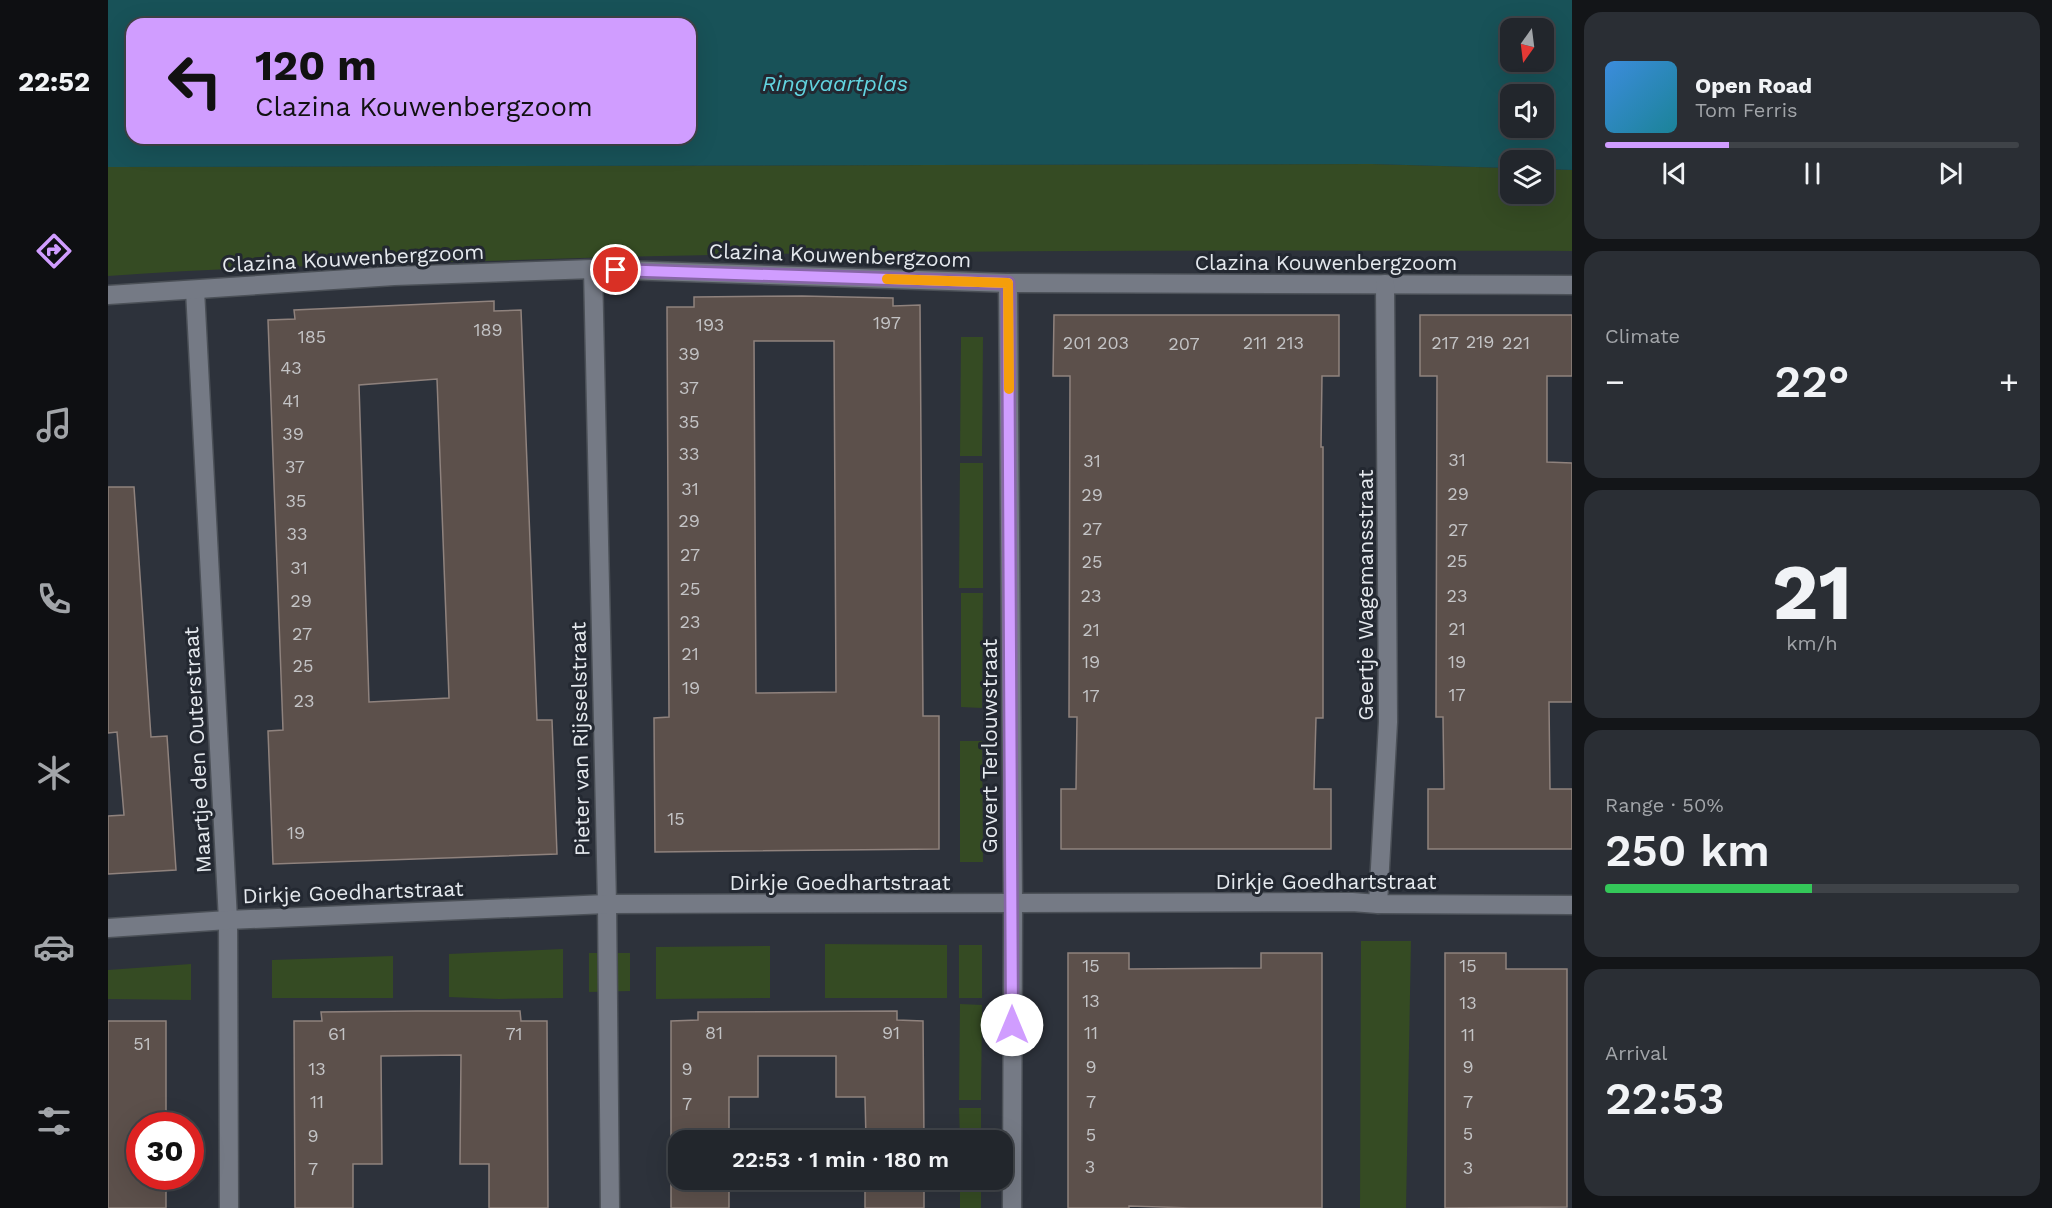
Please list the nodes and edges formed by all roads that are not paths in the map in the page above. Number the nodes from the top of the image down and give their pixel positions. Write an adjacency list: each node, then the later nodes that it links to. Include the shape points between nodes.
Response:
1 (593, 269): 2 (street, Clazina Kouwenbergzoom); 5 (street, Clazina Kouwenbergzoom, via 394,276); 7 (street, Pieter van Rijsselstraat)
2 (1008, 283): 3 (street, Clazina Kouwenbergzoom); 8 (street, Govert Terlouwstraat)
3 (1385, 284): 4 (street, Clazina Kouwenbergzoom); 9 (street, Geertje Wagemansstraat, via 1388,722)
4 (1572, 285)
5 (195, 290): 6 (street, Clazina Kouwenbergzoom); 11 (street, Maartje den Outerstraat)
6 (108, 295)
7 (607, 904): 8 (street, Dirkje Goedhartstraat); 11 (street, Dirkje Goedhartstraat); 14 (street, Pieter van Rijsselstraat)
8 (1012, 904): 9 (street, Dirkje Goedhartstraat); 15 (street, Govert Terlouwstraat)
9 (1378, 904): 10 (street, Dirkje Goedhartstraat)
10 (1572, 905)
11 (228, 920): 12 (street, Dirkje Goedhartstraat); 13 (street, Maartje den Outerstraat)
12 (108, 928)
13 (230, 1208)
14 (610, 1208)
15 (1012, 1208)

